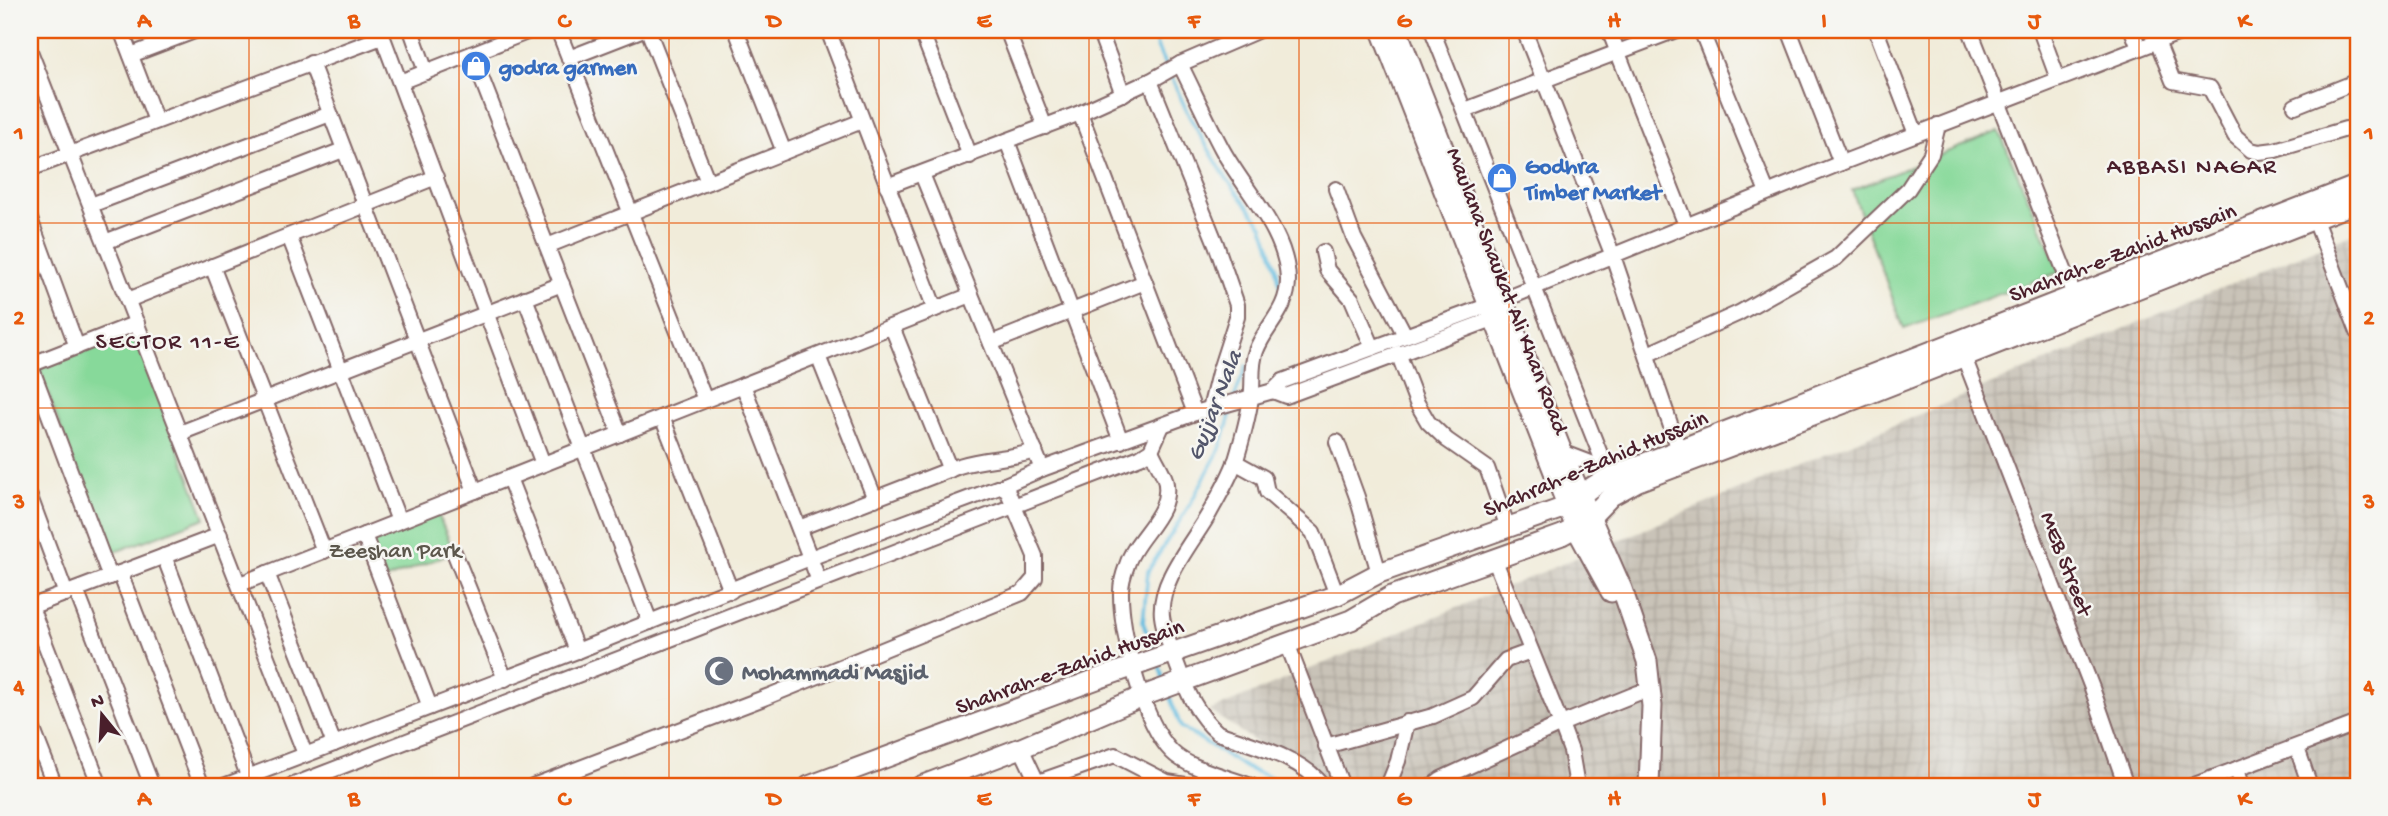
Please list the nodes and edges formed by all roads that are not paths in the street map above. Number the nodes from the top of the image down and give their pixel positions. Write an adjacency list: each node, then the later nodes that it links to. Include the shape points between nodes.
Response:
1 (121, 30): 35 (street)
2 (197, 30): 28 (street)
3 (411, 30): 39 (street)
4 (532, 30): 29 (street)
5 (558, 30): 36 (street)
6 (641, 30): 36 (street)
7 (648, 30): 66 (street)
8 (736, 30): 59 (street)
9 (828, 30): 52 (street)
10 (921, 30): 61 (street)
11 (1008, 30): 54 (street)
12 (1098, 30): 45 (street)
13 (1381, 30): 92 (main road, Maulana Shaukat Ali Khan Road)
14 (1397, 30): 92 (main road, Maulana Shaukat Ali Khan Road)
15 (1433, 30): 48 (street)
16 (1524, 30): 43 (street)
17 (1609, 30): 33 (street)
18 (1676, 30): 33 (street)
19 (1701, 30): 70 (street)
20 (1789, 30): 62 (street)
21 (1876, 30): 56 (street)
22 (1970, 30): 46 (street)
23 (2040, 30): 41 (street)
24 (2132, 30): 31 (street)
25 (2187, 30): 30 (street)
26 (1253, 31): 38 (street)
27 (381, 33): 37 (street); 44 (street)
28 (174, 34): 35 (street)
29 (512, 34): 34 (street)
30 (2157, 41): 31 (street); 55 (street, via 2170,79 2210,88 2235,136 2251,150 2275,150)
31 (2139, 48): 41 (street)
32 (30, 51): 60 (street)
33 (1618, 52): 43 (street); 77 (street)
34 (471, 54): 39 (street); 80 (street)
35 (131, 55): 51 (street)
36 (569, 58): 75 (street)
37 (311, 63): 50 (street); 51 (street)
38 (1176, 66): 40 (street); 111 (street, via 1269,224 1285,260 1288,282 1284,300 1256,349)
39 (426, 72): 44 (street)
40 (1154, 79): 45 (street); 114 (street, via 1237,305)
41 (2058, 79): 46 (street)
42 (2358, 80): 47 (street)
43 (1544, 81): 48 (street); 82 (street)
44 (400, 82): 65 (street)
45 (1123, 94): 49 (street)
46 (1998, 102): 53 (street); 88 (street)
47 (2295, 106)
48 (1465, 110): 86 (street)
49 (1080, 113): 54 (street); 84 (street)
50 (330, 114): 58 (street); 72 (street)
51 (156, 121): 60 (street)
52 (862, 121): 59 (street); 68 (street)
53 (1938, 125): 56 (street); 104 (street, via 1931,154 1908,189 1836,258 1751,307)
54 (1045, 127): 57 (street)
55 (2346, 128)
56 (1916, 134): 62 (street)
57 (1007, 141): 61 (street); 93 (street)
58 (343, 150): 73 (street); 79 (street)
59 (784, 152): 66 (street)
60 (71, 154): 63 (street); 72 (street)
61 (970, 156): 64 (street)
62 (1841, 163): 70 (street)
63 (30, 169)
64 (922, 174): 68 (street); 87 (street)
65 (436, 177): 73 (street); 94 (street)
66 (708, 182): 75 (street)
67 (2358, 185): 74 (main road, Shahrah-e-Zahid Hussain)
68 (887, 186): 91 (street)
69 (1336, 189): 98 (street, via 1354,238)
70 (1767, 192): 77 (street)
71 (2358, 202): 74 (main road, Shahrah-e-Zahid Hussain)
72 (91, 205): 79 (street)
73 (364, 206): 78 (street); 99 (street)
74 (2312, 211): 88 (main road, Shahrah-e-Zahid Hussain); 97 (street); 106 (main road, Shahrah-e-Zahid Hussain)
75 (630, 213): 80 (street); 113 (street)
76 (30, 219): 101 (street)
77 (1686, 225): 82 (street)
78 (289, 236): 83 (street); 108 (street)
79 (105, 242): 90 (street)
80 (547, 246): 85 (street)
81 (1323, 252): 102 (street, via 1327,270 1352,299)
82 (1613, 256): 86 (street); 104 (street)
83 (212, 266): 90 (street); 112 (street)
84 (1146, 282): 93 (street); 115 (street)
85 (562, 284): 89 (street); 119 (street)
86 (1535, 286): 92 (street); 131 (street)
87 (971, 295): 91 (street); 100 (street)
88 (2074, 295): 124 (main road, Shahrah-e-Zahid Hussain)
89 (525, 298): 94 (street); 122 (street)
90 (128, 300): 95 (street)
91 (934, 309): 96 (street)
92 (1498, 309): 98 (street); 103 (street); 126 (main road, Maulana Shaukat Ali Khan Road); 137 (main road, Maulana Shaukat Ali Khan Road)
93 (1071, 311): 100 (street); 120 (street)
94 (487, 313): 99 (street); 128 (street)
95 (137, 323): 101 (street); 118 (street)
96 (892, 327): 105 (street); 130 (street)
97 (2358, 332)
98 (1405, 335): 102 (street)
99 (417, 342): 108 (street); 134 (street)
100 (991, 343): 125 (street)
101 (77, 346): 107 (street)
102 (1373, 348): 110 (street, via 1283,381)
103 (1398, 353): 110 (street, via 1286,396); 142 (street, via 1428,422 1487,467)
104 (1648, 354): 124 (street)
105 (818, 356): 109 (street); 136 (street)
106 (1964, 357): 131 (main road, Shahrah-e-Zahid Hussain, via 1638,481); 199 (street, MEB Street)
107 (30, 365): 152 (street)
108 (341, 370): 112 (street); 139 (street)
109 (743, 385): 113 (street); 141 (street)
110 (1273, 391): 111 (street)
111 (1246, 399): 114 (street); 127 (street)
112 (264, 400): 118 (street); 145 (street)
113 (705, 400): 116 (street)
114 (1210, 409): 115 (street)
115 (1195, 413): 117 (street)
116 (662, 417): 119 (street); 155 (street)
117 (1161, 428): 120 (street); 123 (street)
118 (180, 433): 143 (street)
119 (620, 434): 122 (street)
120 (1121, 441): 129 (street)
121 (1338, 442): 151 (street)
122 (582, 449): 128 (street); 159 (street)
123 (1151, 450): 138 (street); 164 (street, via 1165,480 1166,498 1161,513 1127,562 1121,589 1123,622)
124 (1679, 450): 131 (main road, Shahrah-e-Zahid Hussain)
125 (1035, 451): 129 (street); 130 (street)
126 (1562, 452): 131 (street, via 1596,465); 137 (main road, Maulana Shaukat Ali Khan Road)
127 (1235, 462): 157 (street, via 1264,478 1265,490 1313,532); 163 (street, via 1166,588 1162,617)
128 (543, 464): 132 (street)
129 (1042, 469): 133 (street)
130 (950, 470): 136 (street)
131 (1610, 477): 137 (main road, Shahrah-e-Zahid Hussain); 140 (main road, Shahrah-e-Zahid Hussain, via 1604,501)
132 (509, 478): 134 (street); 161 (street)
133 (1005, 485): 138 (street); 148 (street)
134 (475, 491): 139 (street)
135 (30, 497): 156 (street)
136 (875, 499): 141 (street)
137 (1574, 501): 140 (main road, Maulana Shaukat Ali Khan Road); 142 (main road, Shahrah-e-Zahid Hussain)
138 (1013, 505): 153 (street); 189 (street, via 1037,567 1035,578 1021,593)
139 (399, 522): 144 (street)
140 (1583, 523): 149 (main road, Shahrah-e-Zahid Hussain); 167 (main road, Maulana Shaukat Ali Khan Road, via 1622,589 1647,661)
141 (799, 528): 148 (street)
142 (1508, 528): 151 (main road, Shahrah-e-Zahid Hussain)
143 (220, 535): 147 (street); 154 (street)
144 (363, 535): 145 (street); 169 (street)
145 (324, 551): 150 (street)
146 (454, 552): 165 (street)
147 (164, 556): 152 (street); 180 (street)
148 (810, 558): 153 (street); 155 (street)
149 (1496, 561): 160 (main road, Shahrah-e-Zahid Hussain, via 1392,596 1359,616); 162 (street)
150 (267, 573): 154 (street); 174 (street)
151 (1379, 573): 157 (main road, Shahrah-e-Zahid Hussain)
152 (115, 575): 156 (street); 186 (street)
153 (819, 581): 188 (street)
154 (240, 584): 178 (street)
155 (731, 591): 159 (street)
156 (71, 592): 158 (street); 185 (street)
157 (1336, 596): 163 (main road, Shahrah-e-Zahid Hussain)
158 (31, 607): 184 (street)
159 (650, 622): 161 (street)
160 (1287, 643): 166 (main road, Shahrah-e-Zahid Hussain); 175 (street)
161 (577, 651): 165 (street)
162 (1531, 651): 171 (street, via 1506,660 1473,698); 173 (street)
163 (1168, 655): 164 (main road, Shahrah-e-Zahid Hussain); 166 (street)
164 (1135, 666): 168 (street); 190 (main road, Shahrah-e-Zahid Hussain)
165 (505, 679): 169 (street)
166 (1179, 683): 168 (main road, Shahrah-e-Zahid Hussain); 193 (street, via 1218,733 1300,765)
167 (1649, 686): 173 (street); 198 (main road, Maulana Shaukat Ali Khan Road)
168 (1147, 694): 177 (main road, Shahrah-e-Zahid Hussain); 192 (street, via 1163,741 1173,753 1187,763)
169 (430, 707): 174 (street)
170 (30, 722): 183 (street)
171 (1408, 722): 175 (street); 195 (street)
172 (2358, 723): 176 (street)
173 (1561, 724): 196 (street); 197 (street)
174 (334, 744): 178 (street)
175 (1326, 746): 194 (street)
176 (2297, 747): 179 (street); 202 (street)
177 (1021, 748): 181 (main road, Shahrah-e-Zahid Hussain); 182 (street)
178 (305, 754): 180 (street)
179 (2237, 769): 200 (street); 201 (street)
180 (249, 778): 187 (street)
181 (930, 785)
182 (1034, 785): 191 (street, via 1115,755 1167,782)
183 (55, 786)
184 (100, 786)
185 (152, 786)
186 (202, 786)
187 (224, 786)
188 (291, 786)
189 (533, 786)
190 (808, 786)
191 (1192, 786)
192 (1251, 786)
193 (1323, 786)
194 (1342, 786)
195 (1388, 786)
196 (1432, 786)
197 (1576, 786)
198 (1649, 786)
199 (2126, 786)
200 (2192, 786)
201 (2242, 786)
202 (2310, 786)

